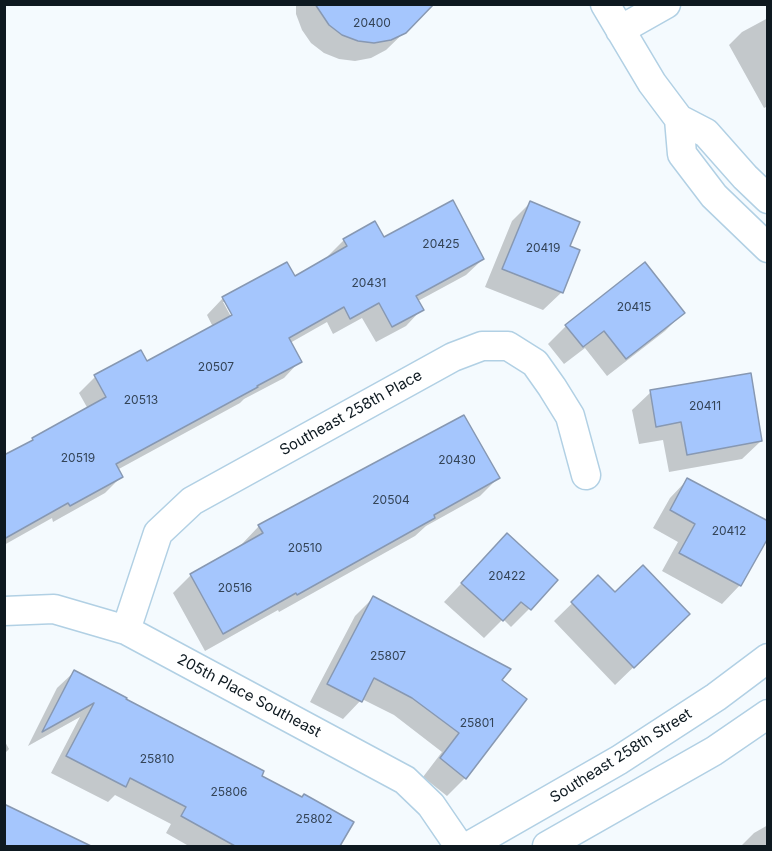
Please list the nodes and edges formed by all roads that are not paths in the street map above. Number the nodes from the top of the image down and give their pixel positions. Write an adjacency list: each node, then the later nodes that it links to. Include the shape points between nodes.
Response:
1 (605, 4): 3 (street)
2 (666, 4): 3 (street)
3 (620, 30): 4 (street)
4 (679, 119): 5 (street, via 706,133); 6 (street, via 682,154 714,196)
5 (768, 199)
6 (768, 248)
7 (586, 475): 9 (street, Southeast 258th Place, via 570,416 535,363 508,346 482,346 453,357 192,501 158,533)
8 (4, 611): 9 (street, 205th Place Southeast, via 54,609)
9 (126, 630): 12 (street, 205th Place Southeast, via 405,780 431,805)
10 (768, 658): 13 (street, Southeast 258th Street, via 619,760)
11 (768, 714): 14 (street, via 714,751)
12 (459, 846)
13 (469, 846)
14 (547, 846)

